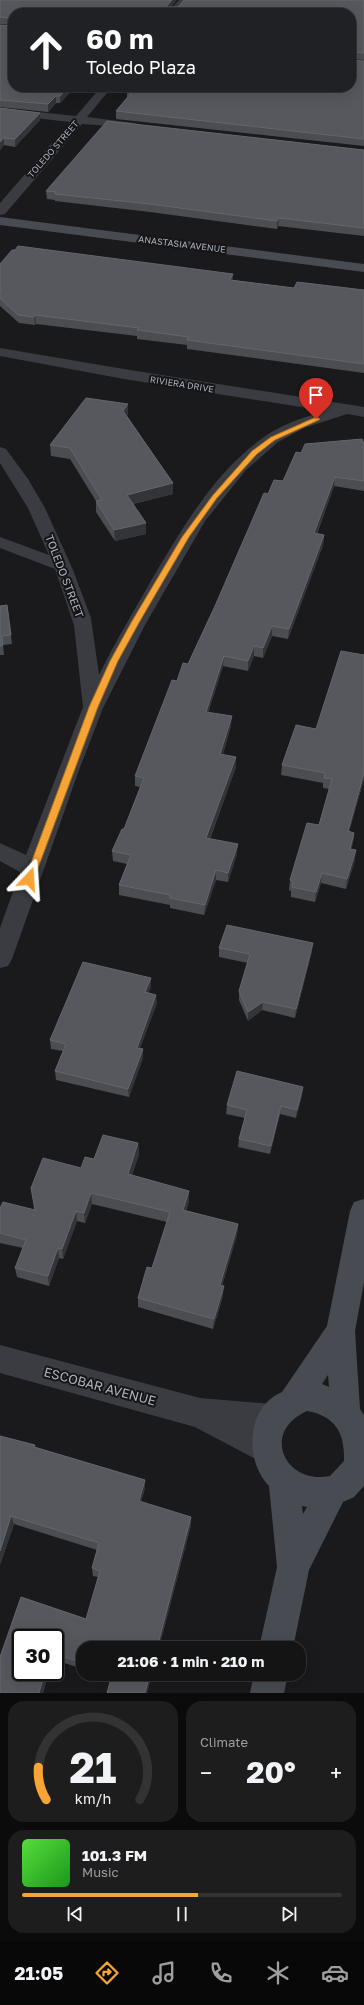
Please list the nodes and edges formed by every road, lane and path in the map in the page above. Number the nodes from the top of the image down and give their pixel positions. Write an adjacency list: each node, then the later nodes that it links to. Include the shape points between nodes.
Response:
1 (184, 0): 2 (street)
2 (177, 8)
3 (103, 92): 5 (street, TOLEDO STREET)
4 (0, 112): 5 (street)
5 (78, 120): 6 (street); 7 (street, TOLEDO STREET)
6 (145, 128)
7 (0, 212)
8 (0, 221): 9 (street, ANASTASIA AVENUE)
9 (364, 268)
10 (0, 352): 11 (street, RIVIERA DRIVE, via 131,376)
11 (356, 411): 15 (street, via 296,426 273,438 254,453 215,496 186,537 136,621 114,661)
12 (0, 452): 14 (street, TOLEDO STREET, via 47,528)
13 (0, 542): 14 (street)
14 (62, 566): 15 (street, TOLEDO STREET, via 83,624)
15 (94, 707): 17 (street)
16 (0, 851): 17 (street)
17 (33, 869): 18 (street)
18 (0, 959)
19 (364, 1211): 20 (street)
20 (340, 1331): 22 (street); 23 (street)
21 (0, 1359): 24 (street, ESCOBAR AVENUE)
22 (294, 1399): 23 (street, via 320,1397 334,1402); 25 (street, via 281,1407)
23 (345, 1410): 26 (street, via 353,1419)
24 (200, 1413): 25 (street, ESCOBAR AVENUE); 27 (street, ESCOBAR AVENUE)
25 (271, 1419): 27 (street, via 266,1434)
26 (363, 1441): 29 (street, via 361,1457)
27 (267, 1450): 28 (street, via 272,1467)
28 (284, 1481): 29 (street, via 298,1490 315,1494); 30 (street)
29 (347, 1486): 30 (street)
30 (293, 1567): 31 (street)
31 (277, 1641)
32 (270, 1681): 33 (street)
33 (267, 1693)

